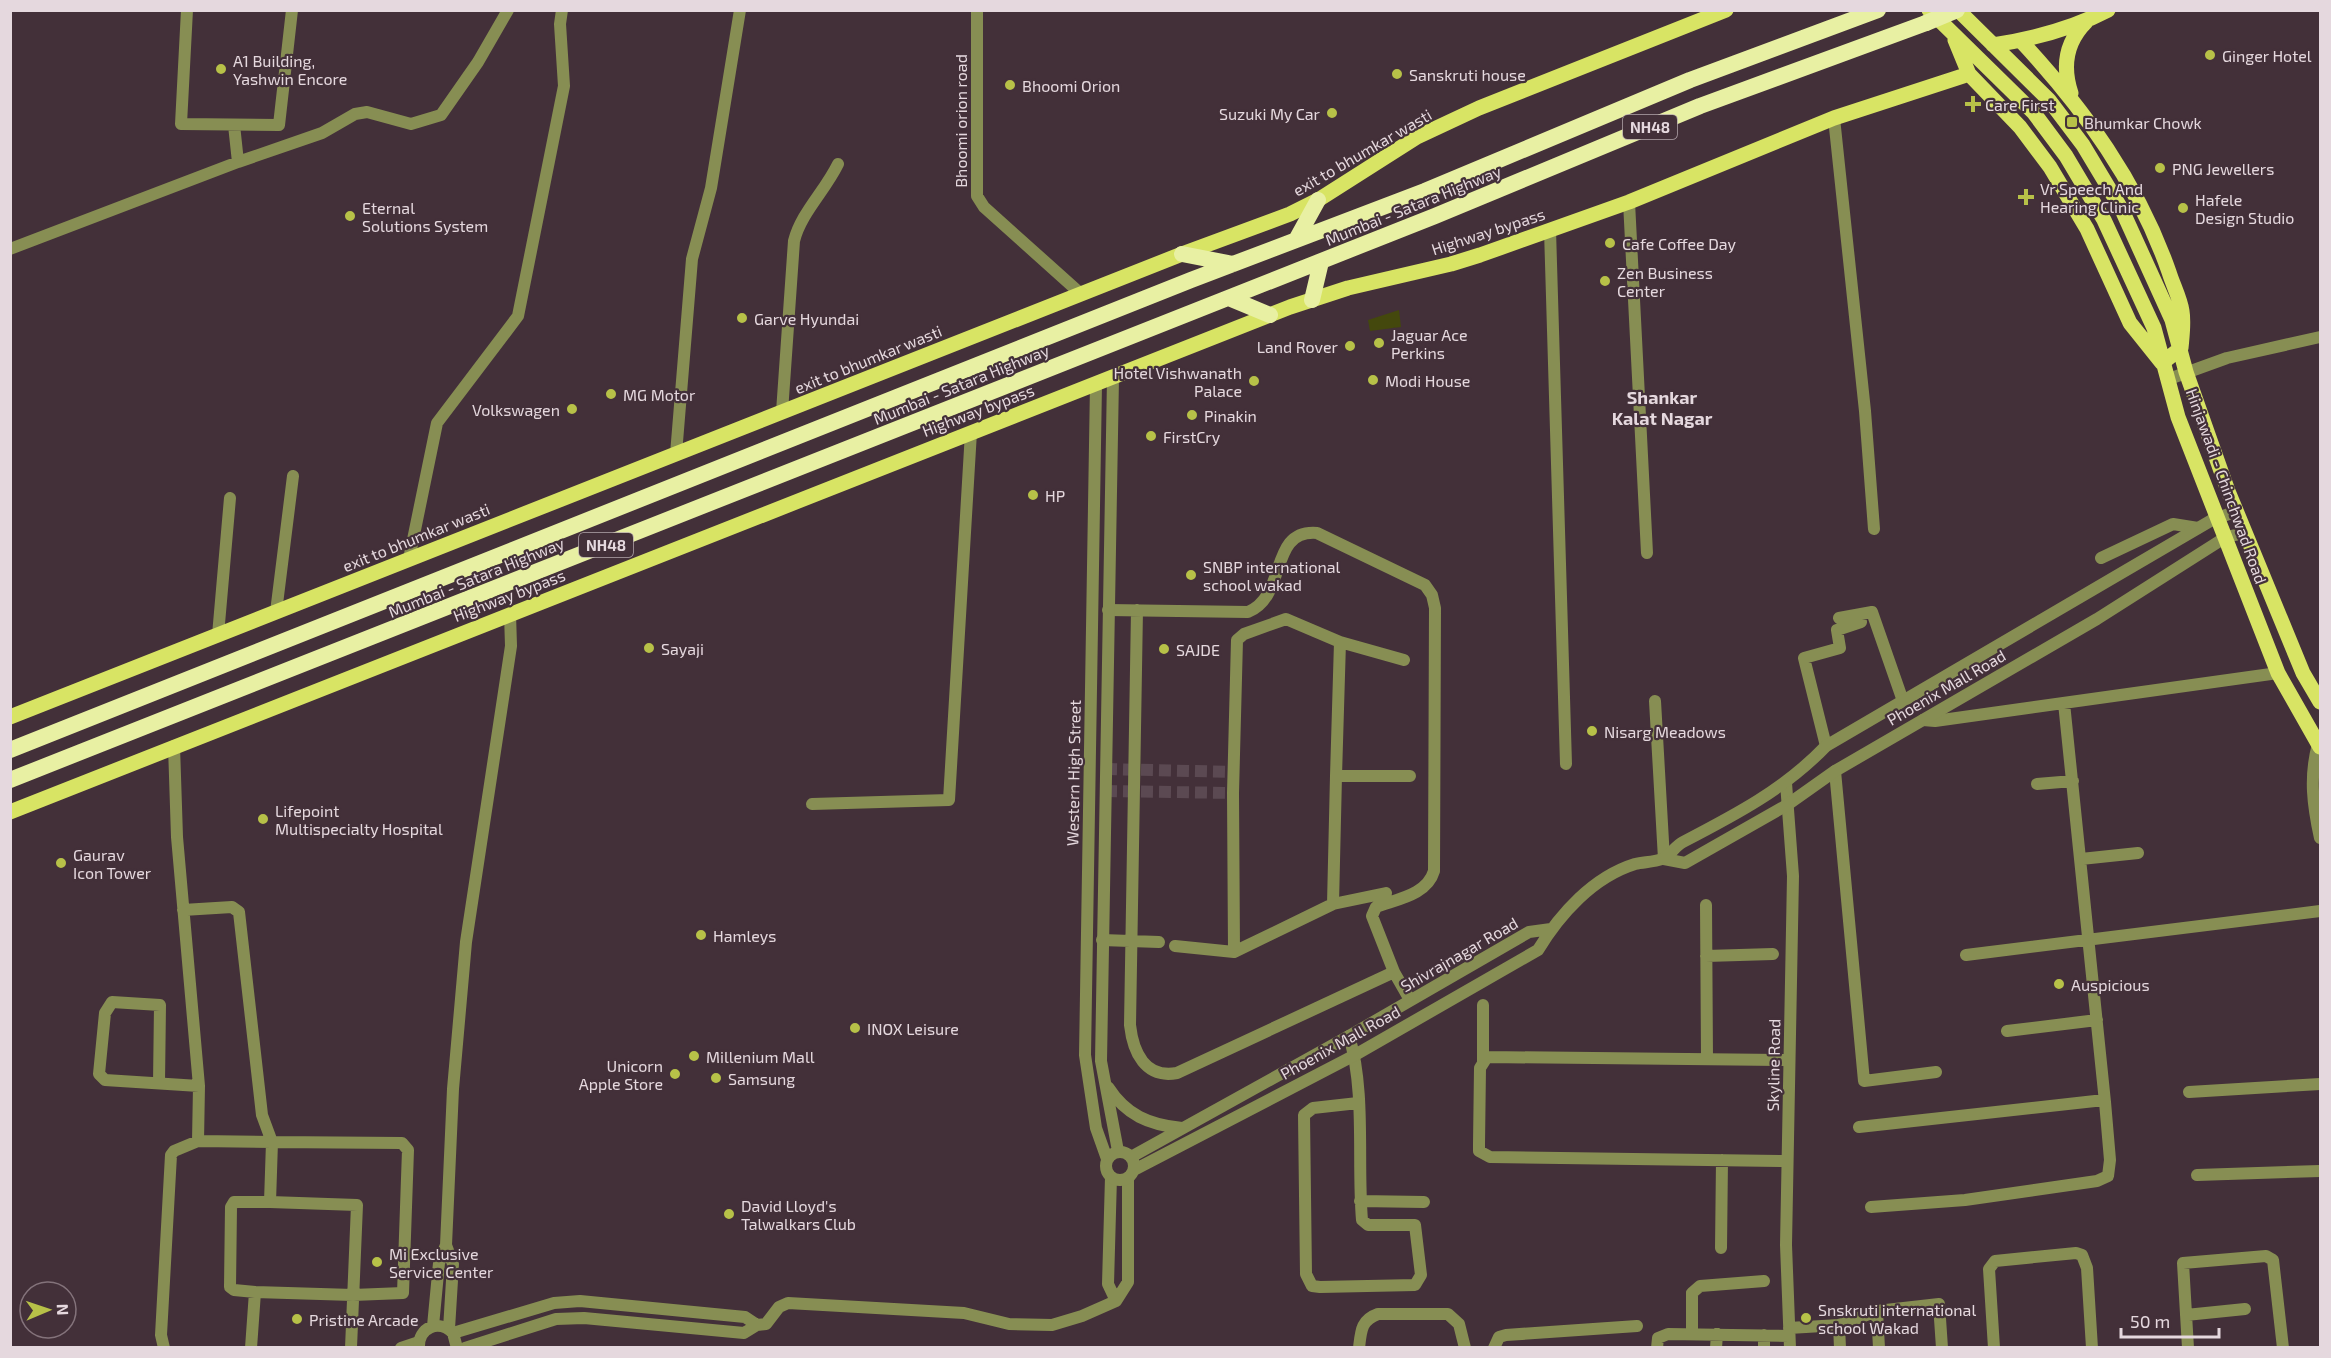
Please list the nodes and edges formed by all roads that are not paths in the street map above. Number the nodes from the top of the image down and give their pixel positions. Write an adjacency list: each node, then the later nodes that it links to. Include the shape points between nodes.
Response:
1 (187, 10): 19 (street, via 181,124)
2 (292, 10): 19 (street, via 279,125)
3 (508, 10): 20 (street, via 441,115 411,124 367,112 355,114 322,133)
4 (562, 10): 56 (street, via 564,86 518,316 437,423)
5 (740, 10): 43 (street, via 711,188 692,259)
6 (977, 10): 30 (street, Bhoomi orion road, via 977,196 984,207)
7 (1726, 10): 22 (main road, exit to bhumkar wasti, via 1479,108 1417,137)
8 (1878, 10): 25 (highway, Mumbai - Satara Highway / NH48, via 1690,80 1425,191)
9 (1957, 10): 11 (highway, NH48, bridge); 15 (main road, Hinjawadi - Chinchwad Road)
10 (2108, 10): 12 (main road)
11 (1927, 17): 13 (main road, Hinjawadi - Chinchwad Road); 28 (highway, Mumbai - Satara Highway / NH48)
12 (2086, 22): 14 (main road); 17 (main road, via 2076,32 2067,57)
13 (1953, 34): 16 (main road); 36 (main road, Hinjawadi - Chinchwad Road, via 2034,113 2066,156 2122,256 2154,328)
14 (2021, 41): 15 (main road); 17 (main road)
15 (1993, 45): 35 (main road, Hinjawadi - Chinchwad Road, via 2049,100 2083,145 2122,210)
16 (1969, 75): 18 (main road, Highway bypass); 36 (main road, via 2020,127 2050,167 2087,229 2130,323)
17 (2072, 98): 35 (main road, via 2099,134 2157,239 2183,313)
18 (1834, 118): 23 (main road, Highway bypass); 51 (street)
19 (234, 125): 20 (street)
20 (238, 162): 26 (street)
21 (838, 164): 41 (street, via 801,221 794,242)
22 (1318, 200): 25 (highway); 27 (main road, exit to bhumkar wasti)
23 (1629, 202): 24 (main road, Highway bypass); 54 (street)
24 (1550, 230): 32 (main road, Highway bypass, via 1451,264 1392,276); 77 (street)
25 (1296, 240): 29 (highway, Mumbai - Satara Highway / NH48)
26 (10, 249)
27 (1182, 254): 29 (highway); 30 (main road, exit to bhumkar wasti)
28 (1321, 262): 31 (highway, Mumbai - Satara Highway / NH48); 32 (highway)
29 (1233, 264): 76 (highway, Mumbai - Satara Highway / NH48)
30 (1081, 294): 41 (main road, exit to bhumkar wasti)
31 (1229, 298): 33 (highway); 83 (highway, Mumbai - Satara Highway / NH48)
32 (1311, 300): 33 (main road, Highway bypass)
33 (1270, 315): 38 (main road, Highway bypass)
34 (2320, 338): 37 (street, via 2227,358)
35 (2181, 348): 36 (main road); 37 (main road, Hinjawadi - Chinchwad Road)
36 (2162, 363): 39 (main road, Hinjawadi - Chinchwad Road)
37 (2187, 372): 39 (street); 46 (main road, Hinjawadi - Chinchwad Road)
38 (1113, 378): 40 (main road, Highway bypass); 48 (street, Western High Street)
39 (2169, 379): 49 (main road, Hinjawadi - Chinchwad Road, via 2178,417)
40 (1096, 384): 42 (main road, Highway bypass); 47 (street, Western High Street)
41 (782, 412): 43 (main road, exit to bhumkar wasti)
42 (971, 432): 60 (main road, Highway bypass); 87 (street, via 949,800)
43 (676, 454): 56 (main road, exit to bhumkar wasti)
44 (293, 476): 59 (street)
45 (230, 498): 63 (street)
46 (2237, 511): 49 (street, Phoenix Mall Road); 52 (main road, Hinjawadi - Chinchwad Road)
47 (1094, 512): 48 (street); 81 (street, Western High Street)
48 (1110, 512): 57 (street, Western High Street)
49 (2218, 516): 50 (street, Phoenix Mall Road); 53 (main road, Hinjawadi - Chinchwad Road)
50 (2198, 528): 55 (street, via 2173,524); 68 (street, Phoenix Mall Road)
51 (1874, 529)
52 (2245, 533): 53 (street, Phoenix Mall Road); 69 (main road, Hinjawadi - Chinchwad Road, via 2303,673)
53 (2226, 537): 66 (main road, Hinjawadi - Chinchwad Road); 72 (street, Phoenix Mall Road, via 2097,619)
54 (1647, 553)
55 (2101, 558)
56 (409, 559): 59 (main road, exit to bhumkar wasti)
57 (1108, 610): 58 (street); 82 (street, Western High Street)
58 (1137, 610): 104 (street); 111 (street, via 1248,612 1258,608 1265,601 1291,539 1304,532 1317,533 1425,585 1435,608 1434,871 1423,890 1372,911)
59 (276, 612): 63 (main road, exit to bhumkar wasti)
60 (510, 614): 73 (main road, Highway bypass); 148 (street, via 511,646 466,942 453,1089)
61 (1839, 618): 68 (street, via 1872,612)
62 (1861, 622): 74 (street, via 1836,630 1840,648 1804,658)
63 (218, 634): 71 (main road, exit to bhumkar wasti)
64 (1340, 642): 65 (street); 79 (street); 107 (street, via 1286,619 1237,640)
65 (1404, 660)
66 (2278, 673): 70 (street); 75 (main road, Hinjawadi - Chinchwad Road)
67 (1655, 700): 92 (street)
68 (1903, 701): 74 (street, Phoenix Mall Road)
69 (2320, 702)
70 (2064, 703): 72 (street, via 1935,722); 84 (street)
71 (10, 717)
72 (1923, 720): 78 (street, Phoenix Mall Road)
73 (174, 746): 89 (main road, Highway bypass); 97 (street)
74 (1826, 746): 85 (street, Phoenix Mall Road)
75 (2319, 746): 90 (street, via 2313,761 2312,784)
76 (10, 750)
77 (1566, 764)
78 (1835, 771): 88 (street, Phoenix Mall Road); 121 (street, via 1864,1081)
79 (1336, 776): 80 (street); 95 (street)
80 (1410, 776)
81 (1090, 778): 82 (street); 99 (street, Western High Street)
82 (1105, 778): 100 (street, Western High Street)
83 (10, 780)
84 (2073, 781): 86 (street); 93 (street)
85 (1786, 783): 88 (street, Skyline Road); 92 (street, via 1680,844)
86 (2037, 784)
87 (812, 804)
88 (1787, 805): 92 (street, Phoenix Mall Road, via 1685,863); 119 (street, Skyline Road, via 1793,876)
89 (10, 812)
90 (2320, 838)
91 (2138, 853): 93 (street)
92 (1664, 859): 101 (street, via 1635,865 1608,877)
93 (2081, 859): 102 (street)
94 (1386, 892): 95 (street)
95 (1333, 903): 107 (street)
96 (1706, 905): 110 (street)
97 (183, 910): 125 (street); 134 (street, via 232,907 238,912 262,1115)
98 (2320, 911): 102 (street)
99 (1088, 912): 100 (street); 137 (street, Western High Street, via 1085,1055 1096,1128)
100 (1102, 912): 103 (street, Western High Street)
101 (1551, 929): 112 (street, Shivrajnagar Road, via 1529,932); 117 (street, Phoenix Mall Road, via 1538,950)
102 (2090, 939): 109 (street); 114 (street)
103 (1102, 940): 104 (street); 122 (street, Western High Street)
104 (1131, 941): 105 (street); 111 (street, via 1131,1038 1140,1061 1167,1075)
105 (1159, 942)
106 (1175, 946): 107 (street)
107 (1234, 952)
108 (1773, 954): 110 (street)
109 (1966, 955)
110 (1707, 956): 118 (street)
111 (1394, 972): 112 (street)
112 (1410, 1000): 116 (street, Shivrajnagar Road)
113 (1483, 1005): 120 (street)
114 (2097, 1020): 115 (street); 128 (street)
115 (2007, 1031)
116 (1349, 1036): 117 (street); 126 (street, Phoenix Mall Road)
117 (1355, 1055): 129 (street, Phoenix Mall Road); 130 (street)
118 (1707, 1058): 119 (street); 120 (street, via 1496,1055)
119 (1789, 1060): 139 (street, Skyline Road)
120 (1483, 1061): 138 (street, via 1479,1151 1484,1155)
121 (1936, 1072)
122 (1104, 1081): 132 (street, via 1126,1110 1143,1121); 135 (street, Western High Street)
123 (159, 1083): 123 (street, via 160,1005 112,1002 105,1012 100,1077); 125 (street)
124 (2320, 1084): 127 (street)
125 (199, 1086): 133 (street)
126 (1253, 1089): 129 (street); 132 (street, Phoenix Mall Road)
127 (2189, 1092)
128 (2104, 1100): 131 (street); 147 (street, via 2110,1169 2102,1179 1965,1200)
129 (1262, 1103): 141 (street, Phoenix Mall Road)
130 (1358, 1103): 145 (street); 145 (street, via 1313,1108 1304,1115 1306,1274 1312,1286 1320,1287 1418,1283 1421,1275 1415,1225 1365,1225)
131 (1859, 1127)
132 (1182, 1128): 136 (street, Phoenix Mall Road)
133 (198, 1141): 134 (street); 167 (street, via 171,1155 161,1335)
134 (272, 1142): 144 (street); 152 (street, via 407,1146 405,1291 399,1296)
135 (1118, 1151): 136 (street); 137 (street)
136 (1131, 1157): 141 (street)
137 (1107, 1160): 143 (street, via 1106,1169)
138 (1722, 1160): 139 (street); 149 (street)
139 (1787, 1161): 164 (street, Skyline Road)
140 (2320, 1170): 142 (street)
141 (1131, 1174): 143 (street, via 1119,1180); 153 (street, via 1128,1282)
142 (2197, 1175)
143 (1111, 1177): 153 (street, via 1108,1284)
144 (270, 1202): 151 (street, via 234,1202 231,1207 230,1287); 152 (street, via 357,1205)
145 (1360, 1202): 146 (street)
146 (1424, 1202)
147 (1871, 1207)
148 (446, 1245): 159 (street, via 439,1263); 161 (street, via 453,1264)
149 (1721, 1248)
150 (1764, 1281): 162 (street, via 1700,1286 1692,1293)
151 (255, 1292): 152 (street); 168 (street)
152 (353, 1295): 169 (street)
153 (1116, 1301): 157 (street, via 1052,1325 1009,1324 964,1313 789,1303 779,1307 766,1324)
154 (2245, 1309): 156 (street)
155 (1877, 1311): 158 (street); 179 (street); 180 (street, via 1939,1304)
156 (2186, 1314): 183 (street); 184 (street, via 2183,1263 2266,1256 2273,1260)
157 (757, 1325): 161 (street, via 745,1317 580,1301 554,1303); 172 (street, via 744,1333 556,1318)
158 (1839, 1325): 164 (street); 178 (street)
159 (433, 1326): 161 (street); 166 (street, via 425,1330)
160 (1637, 1326): 175 (street, via 1506,1335 1499,1337)
161 (451, 1331): 171 (street)
162 (1692, 1334): 163 (street); 176 (street, via 1662,1335)
163 (1717, 1334): 165 (street); 177 (street)
164 (1789, 1337): 165 (street)
165 (1764, 1341)
166 (419, 1345): 170 (street)
167 (164, 1347)
168 (252, 1347)
169 (351, 1347)
170 (400, 1347)
171 (457, 1347)
172 (465, 1347)
173 (1359, 1347): 174 (street, via 1361,1328 1368,1317 1378,1314 1448,1314 1463,1333)
174 (1465, 1347)
175 (1494, 1347)
176 (1657, 1347)
177 (1716, 1347)
178 (1840, 1347)
179 (1879, 1347)
180 (1942, 1347)
181 (1994, 1347): 182 (street, via 1989,1269 1995,1261 2082,1255 2087,1268)
182 (2092, 1347)
183 (2188, 1347)
184 (2283, 1347)

